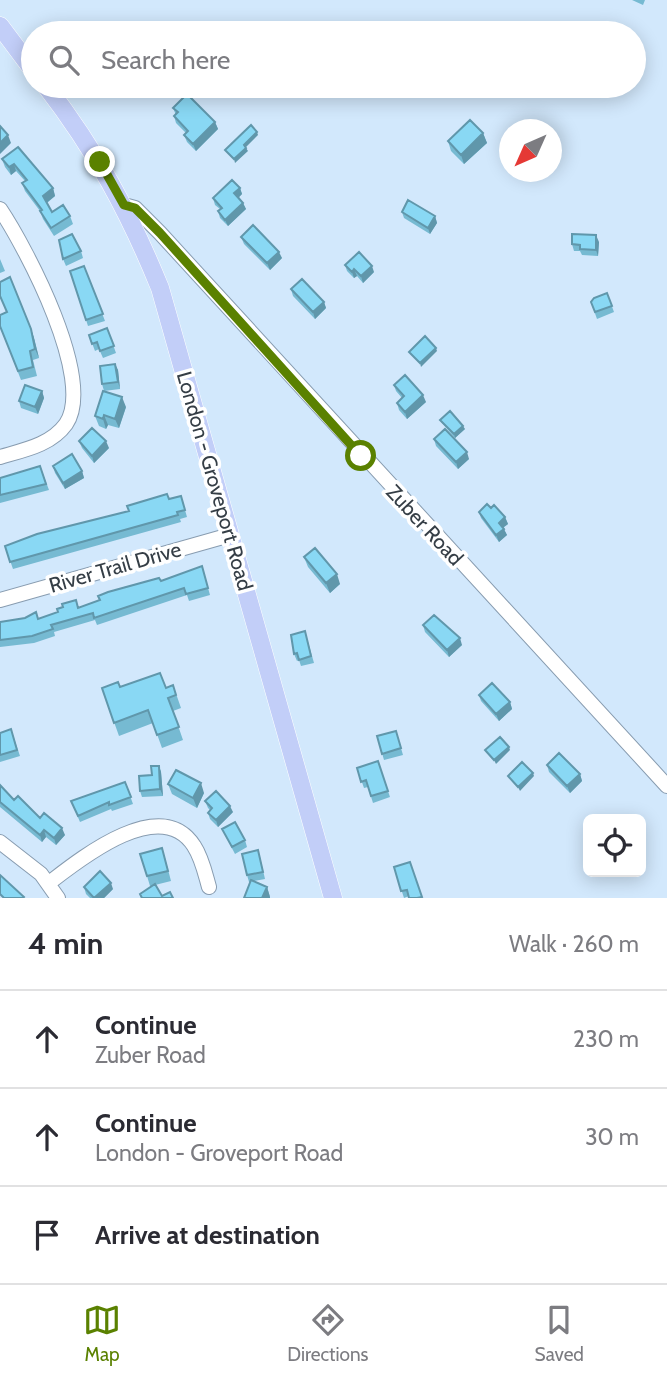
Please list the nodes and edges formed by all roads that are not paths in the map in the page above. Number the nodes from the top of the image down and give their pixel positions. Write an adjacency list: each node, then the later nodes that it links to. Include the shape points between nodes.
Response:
1 (0, 26): 2 (main road)
2 (21, 54)
3 (55, 98): 4 (main road, London - Groveport Road)
4 (124, 205): 7 (main road, London - Groveport Road, via 160,288); 9 (street, Zuber Road, via 135,208 160,233)
5 (0, 209): 6 (street, via 51,305 75,396 59,433 34,447)
6 (0, 457)
7 (230, 535): 8 (street, River Trail Drive); 14 (main road, London - Groveport Road)
8 (0, 600)
9 (667, 786)
10 (0, 842): 11 (street)
11 (49, 883): 12 (street, via 99,845 157,827 178,832 194,846); 13 (street)
12 (209, 887)
13 (58, 898)
14 (333, 898)

